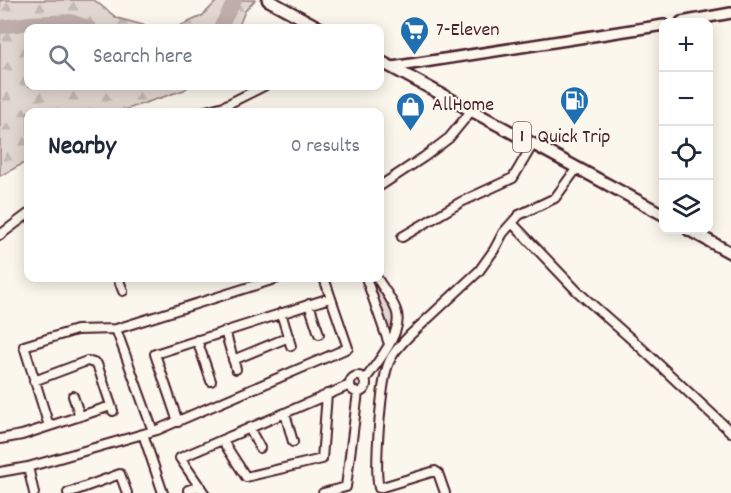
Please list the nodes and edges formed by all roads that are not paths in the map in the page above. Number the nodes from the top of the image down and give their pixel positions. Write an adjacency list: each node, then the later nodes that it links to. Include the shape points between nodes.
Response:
1 (268, 0): 4 (highway)
2 (731, 13): 3 (main road)
3 (704, 18)
4 (313, 24)
5 (659, 26): 7 (main road)
6 (384, 63): 7 (highway, 1)
7 (392, 67): 10 (highway, 1)
8 (257, 90): 9 (street)
9 (227, 108)
10 (472, 110): 11 (highway, 1); 13 (street, via 449,138)
11 (533, 144): 12 (highway, 1); 19 (street, via 513,178 461,202)
12 (577, 168): 14 (highway, 1); 16 (street, via 555,198 519,215)
13 (384, 183)
14 (659, 213)
15 (24, 217): 18 (street)
16 (512, 223): 52 (street, via 578,292); 62 (street, via 479,271 399,346 389,362 378,447)
17 (696, 234): 20 (highway)
18 (0, 236)
19 (402, 237)
20 (731, 253)
21 (120, 282): 26 (street)
22 (265, 282): 30 (street)
23 (325, 282): 27 (street)
24 (367, 282): 35 (street)
25 (379, 282): 35 (street, via 397,312 396,331)
26 (123, 291)
27 (330, 298): 28 (street); 48 (street, via 348,348)
28 (309, 304): 29 (street); 32 (street)
29 (281, 313): 31 (street); 33 (street)
30 (116, 329): 39 (street, via 76,330 24,346); 51 (street)
31 (225, 331): 34 (street); 37 (street)
32 (319, 334)
33 (289, 337): 36 (street); 37 (street)
34 (197, 340): 40 (street); 48 (street, via 155,354)
35 (389, 344): 41 (street)
36 (291, 346)
37 (233, 360): 38 (street)
38 (236, 369)
39 (34, 381): 47 (street, via 87,361 97,364 112,409); 49 (street)
40 (211, 381)
41 (364, 381): 42 (street, via 357,376); 43 (street, via 365,388)
42 (350, 385): 43 (street); 44 (street)
43 (358, 392): 67 (street, via 346,487)
44 (327, 394): 46 (street); 55 (street, via 322,459 246,477)
45 (73, 396): 47 (street)
46 (285, 412): 50 (street); 56 (street)
47 (80, 416): 49 (street)
48 (178, 422): 51 (street)
49 (49, 426): 54 (street)
50 (249, 428): 55 (street); 57 (street)
51 (153, 431): 53 (street)
52 (731, 432)
53 (143, 434): 58 (street); 66 (street)
54 (0, 439)
55 (222, 440): 61 (street, via 180,458)
56 (293, 442)
57 (261, 448)
58 (28, 467): 59 (street); 63 (street)
59 (0, 472)
60 (188, 490): 61 (street)
61 (202, 490)
62 (381, 490): 68 (street, via 435,471)
63 (34, 493)
64 (68, 493): 65 (street, via 120,474)
65 (128, 493)
66 (163, 493)
67 (323, 493)
68 (445, 493)

